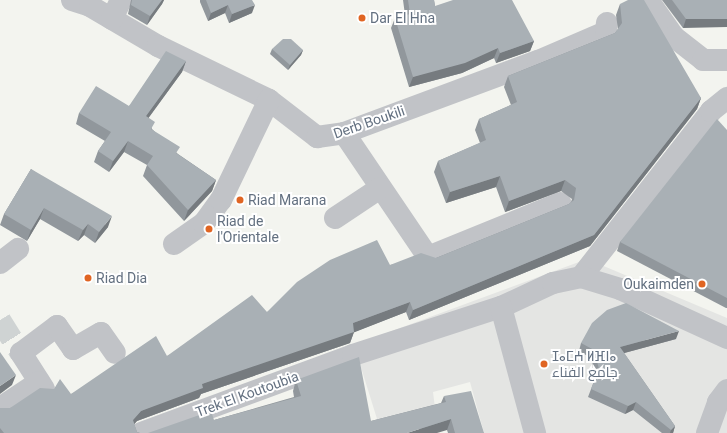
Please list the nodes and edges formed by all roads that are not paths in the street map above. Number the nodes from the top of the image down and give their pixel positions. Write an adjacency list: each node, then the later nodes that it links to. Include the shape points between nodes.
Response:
1 (72, 0): 6 (street, Derb Boukili, via 116,11)
2 (643, 6): 4 (street, via 674,37 703,60)
3 (607, 23): 7 (street, Derb Boukili, via 606,32 538,61)
4 (727, 60)
5 (727, 98): 14 (street, via 711,111)
6 (269, 100): 7 (street, Derb Boukili, via 317,137); 11 (street, via 221,200 204,224)
7 (344, 133): 8 (street)
8 (380, 188): 9 (street, via 428,257); 10 (street)
9 (560, 203)
10 (335, 218)
11 (174, 244)
12 (18, 249): 13 (street)
13 (0, 263)
14 (581, 277): 15 (street, Trek El Koutoubia, via 553,283); 16 (street, via 620,289)
15 (502, 307): 20 (street, Trek El Koutoubia, via 353,355); 21 (street)
16 (727, 338)
17 (115, 353): 19 (street, via 101,333 73,349 57,326 21,353 41,385)
18 (727, 390): 22 (street, via 718,402)
19 (0, 408)
20 (141, 433)
21 (534, 433)
22 (707, 433)

